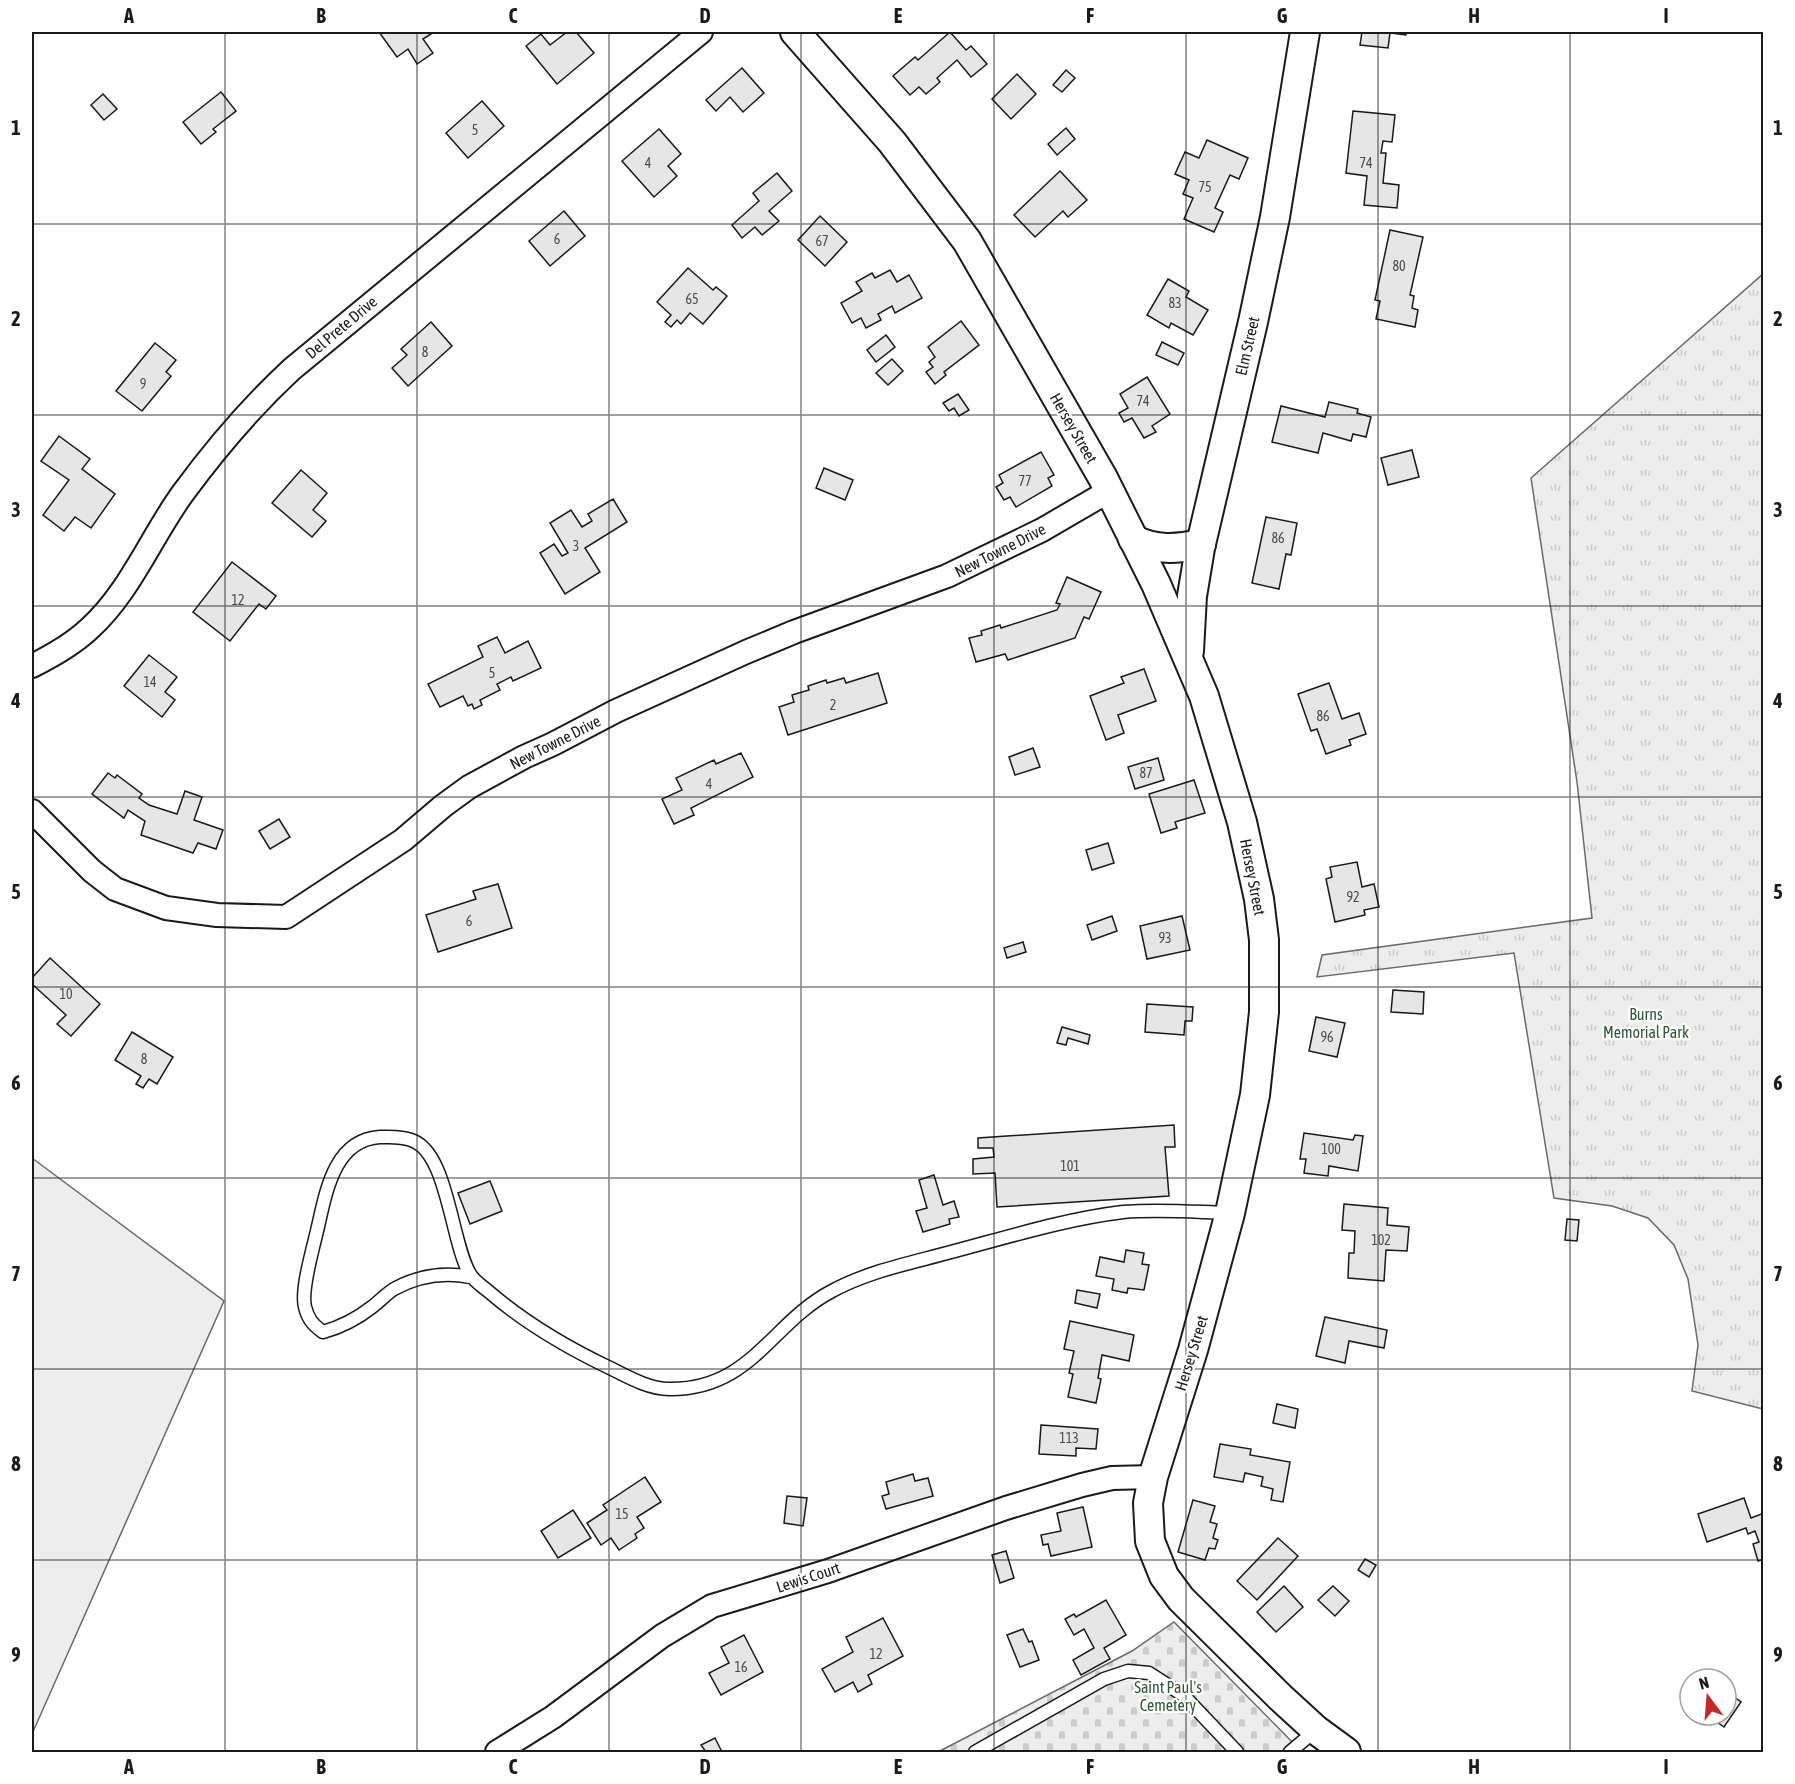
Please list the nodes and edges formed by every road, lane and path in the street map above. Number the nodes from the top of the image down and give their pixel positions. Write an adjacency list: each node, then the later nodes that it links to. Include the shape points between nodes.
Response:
1 (701, 32): 8 (street, Del Prete Drive, via 292,369 221,442 107,610 71,644)
2 (795, 32): 4 (street, Hersey Street, via 892,142 967,241)
3 (1305, 32): 6 (street, Elm Street, via 1268,252)
4 (1109, 490): 5 (street, Hersey Street); 9 (street, New Towne Drive, via 957,572 756,648 524,757 469,787 388,851 286,916 217,915 166,908 115,889)
5 (1133, 539): 6 (street, via 1153,548); 7 (street, Hersey Street)
6 (1201, 544): 7 (street, Elm Street, via 1192,596)
7 (1189, 659): 10 (street, Hersey Street, via 1242,822 1264,940 1264,1012 1255,1095)
8 (32, 666)
9 (32, 812)
10 (1230, 1213): 11 (lane, via 1152,1210 1076,1220 887,1269 857,1279 814,1302 756,1356 724,1377 690,1388 666,1389 628,1377 552,1338 503,1305); 12 (street, Hersey Street)
11 (471, 1277): 11 (lane, via 444,1275 413,1281 333,1329 323,1332 312,1324 304,1305 308,1267 323,1202 342,1155 353,1145 376,1137 415,1141 426,1149 450,1208 456,1243)
12 (1153, 1477): 13 (street, Hersey Street, via 1148,1503 1150,1541 1164,1576 1180,1599); 14 (street, Lewis Court, via 1112,1478 1082,1485 712,1606 662,1636 553,1717)
13 (1316, 1730): 17 (lane); 18 (street, Hersey Street)
14 (497, 1752)
15 (975, 1752): 16 (lane, via 1104,1679 1128,1671 1149,1673 1183,1695)
16 (1238, 1752)
17 (1290, 1752)
18 (1346, 1752)

